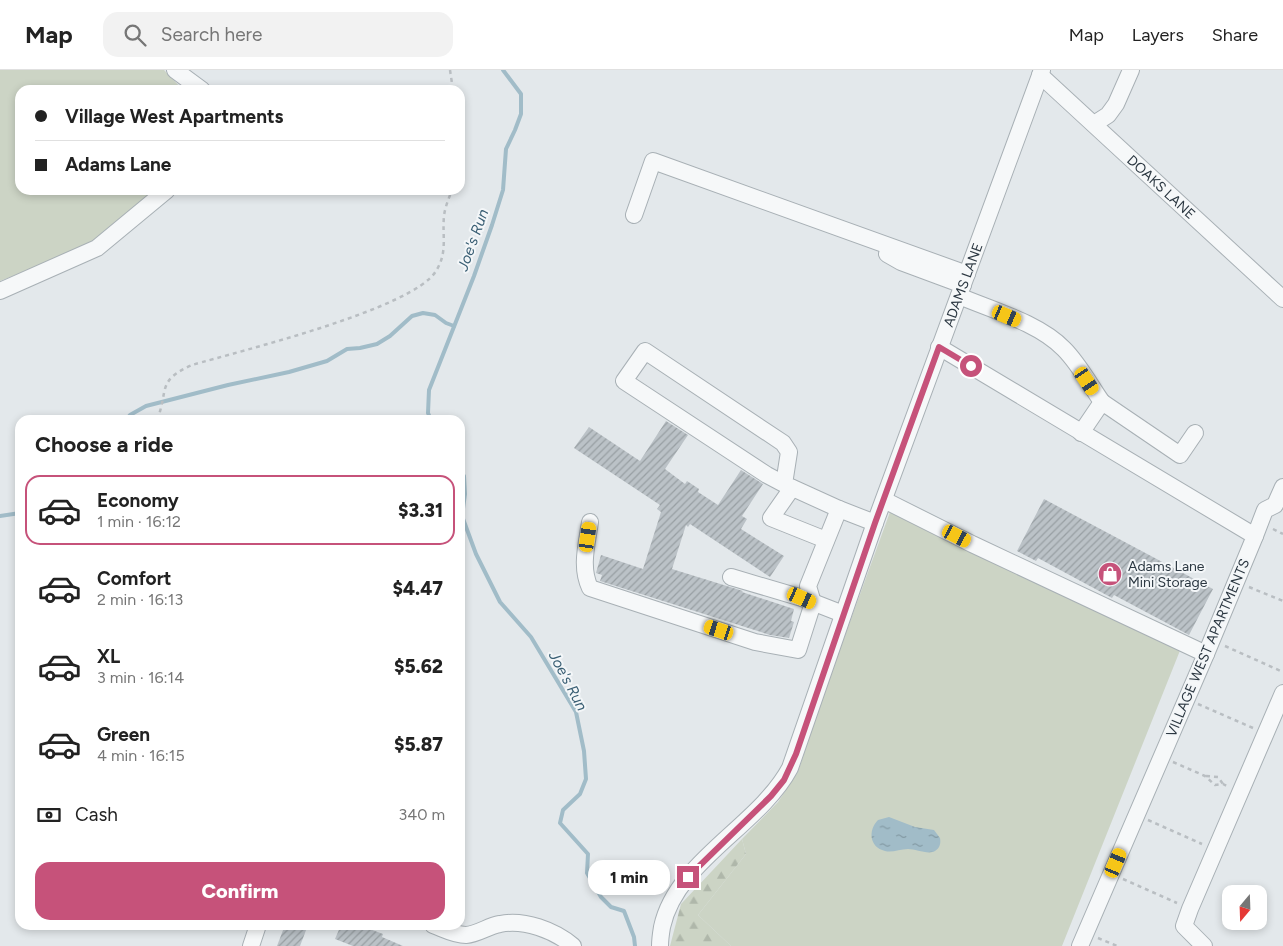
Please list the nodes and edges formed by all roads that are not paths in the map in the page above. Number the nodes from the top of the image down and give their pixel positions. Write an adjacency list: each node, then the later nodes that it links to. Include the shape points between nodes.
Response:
1 (175, 70): 4 (street)
2 (1131, 70): 5 (street, via 1116,104 1108,115)
3 (1041, 73): 5 (street, DOAKS LANE); 8 (street, ADAMS LANE)
4 (195, 85)
5 (1094, 124): 10 (street, DOAKS LANE)
6 (161, 195): 9 (street, via 98,248)
7 (634, 215): 8 (street, via 653,161 866,237)
8 (963, 285): 11 (street, ADAMS LANE); 12 (street, via 1049,336 1065,349)
9 (0, 291)
10 (1283, 299)
11 (939, 347): 13 (street); 17 (street, ADAMS LANE)
12 (1102, 402): 13 (street); 14 (street, via 1180,456)
13 (1081, 433): 21 (street)
14 (1195, 433)
15 (788, 486): 15 (street, via 789,452 783,443 645,351 624,381); 18 (street); 22 (street, via 771,518)
16 (1283, 487): 21 (street, VILLAGE WEST APARTMENTS, via 1275,505 1265,510)
17 (884, 500): 20 (street, ADAMS LANE); 26 (street)
18 (838, 509): 20 (street); 22 (street)
19 (590, 522): 24 (street, via 584,567 590,588 755,642 798,650)
20 (875, 523): 25 (street, ADAMS LANE)
21 (1255, 536): 26 (street, VILLAGE WEST APARTMENTS)
22 (826, 540): 24 (street, via 808,586)
23 (731, 576): 24 (street)
24 (813, 603): 25 (street)
25 (843, 614): 34 (street, ADAMS LANE, via 796,754 784,780 688,877 669,908 662,926)
26 (1206, 654): 30 (street, VILLAGE WEST APARTMENTS)
27 (1283, 693): 35 (street, via 1184,926)
28 (256, 930): 32 (street)
29 (446, 930): 31 (street)
30 (1083, 939)
31 (465, 940): 33 (street, via 498,924 516,922 532,925)
32 (251, 946)
33 (573, 946)
34 (660, 946)
35 (1204, 946)

